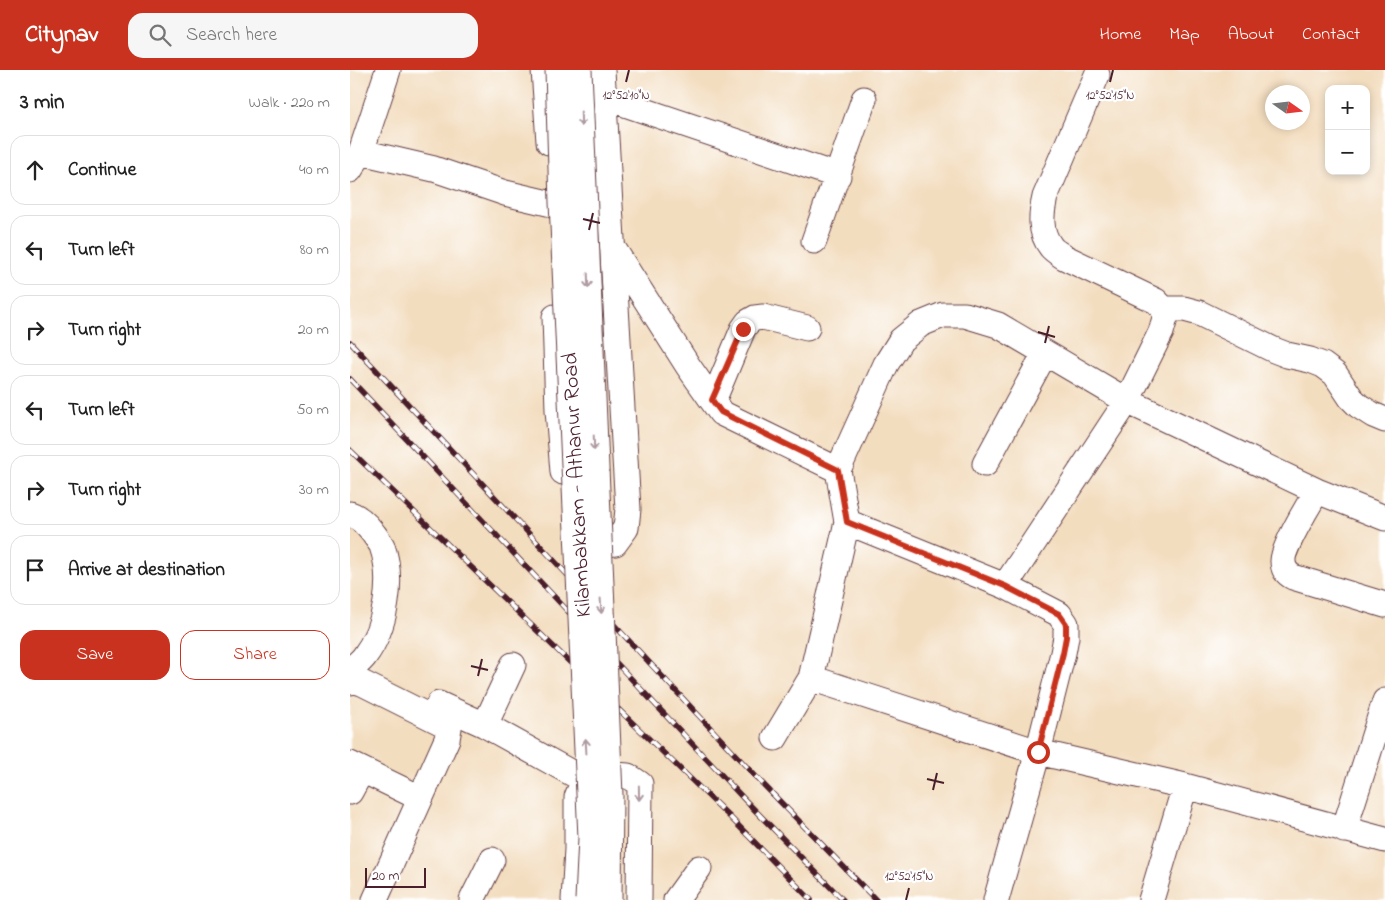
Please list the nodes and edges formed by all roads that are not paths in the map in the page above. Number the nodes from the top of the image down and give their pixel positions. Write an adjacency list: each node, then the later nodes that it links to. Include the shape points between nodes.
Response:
1 (388, 70): 9 (street)
2 (544, 70): 11 (street)
3 (558, 70): 49 (street, Kilambakkam - Athanur Road, one-way to 3, bridge, via 591,838)
4 (579, 70): 50 (street, Kilambakkam - Athanur Road, one-way to 50, bridge, via 610,795)
5 (602, 70): 7 (street)
6 (1097, 75): 14 (street, via 1045,197 1041,215 1044,232 1051,247 1064,257 1156,301)
7 (604, 97): 10 (street); 13 (street)
8 (864, 99): 10 (street)
9 (356, 161): 11 (street, via 434,170)
10 (838, 176): 12 (street)
11 (552, 204): 13 (street); 13 (street, via 558,410 567,516 585,539 599,545 614,544 626,528 628,509)
12 (814, 241)
13 (612, 246): 17 (street)
14 (1164, 309): 18 (street, via 1161,332); 19 (street, via 1192,310 1274,350 1323,366 1335,374 1359,406)
15 (807, 328): 17 (street, via 763,317 748,322)
16 (1045, 353): 18 (street); 20 (street); 21 (street, via 998,325 965,316 943,315 921,324 901,340 886,364)
17 (712, 400): 21 (street, via 721,412)
18 (1127, 402): 22 (street); 26 (street)
19 (1385, 420)
20 (985, 464)
21 (838, 470): 25 (street)
22 (1316, 491): 24 (street); 27 (street, via 1285,548 1282,561 1287,574)
23 (350, 514): 29 (street, via 367,526 381,544 388,571 386,603 379,630 364,657)
24 (1385, 518)
25 (847, 522): 26 (street); 30 (street)
26 (1005, 586): 36 (street, via 1059,614 1066,624 1063,653)
27 (1385, 604)
28 (513, 665): 34 (street)
29 (350, 671)
30 (811, 678): 35 (street); 36 (street)
31 (350, 682): 41 (street, via 362,683 449,728)
32 (439, 704): 34 (street)
33 (1385, 704): 42 (street)
34 (485, 725): 38 (street)
35 (775, 738)
36 (1038, 752): 39 (street); 53 (street)
37 (356, 767): 40 (street); 41 (street)
38 (584, 780): 48 (street, via 577,797); 51 (street, one-way to 51, via 615,775 628,776 640,784)
39 (1185, 786): 42 (street); 54 (street)
40 (350, 792)
41 (420, 798): 46 (street)
42 (1344, 830): 43 (street)
43 (1385, 840)
44 (492, 860): 47 (street)
45 (699, 868): 52 (street)
46 (375, 900)
47 (472, 900)
48 (574, 900)
49 (588, 900)
50 (610, 900)
51 (639, 900)
52 (676, 900)
53 (996, 900)
54 (1151, 900)

